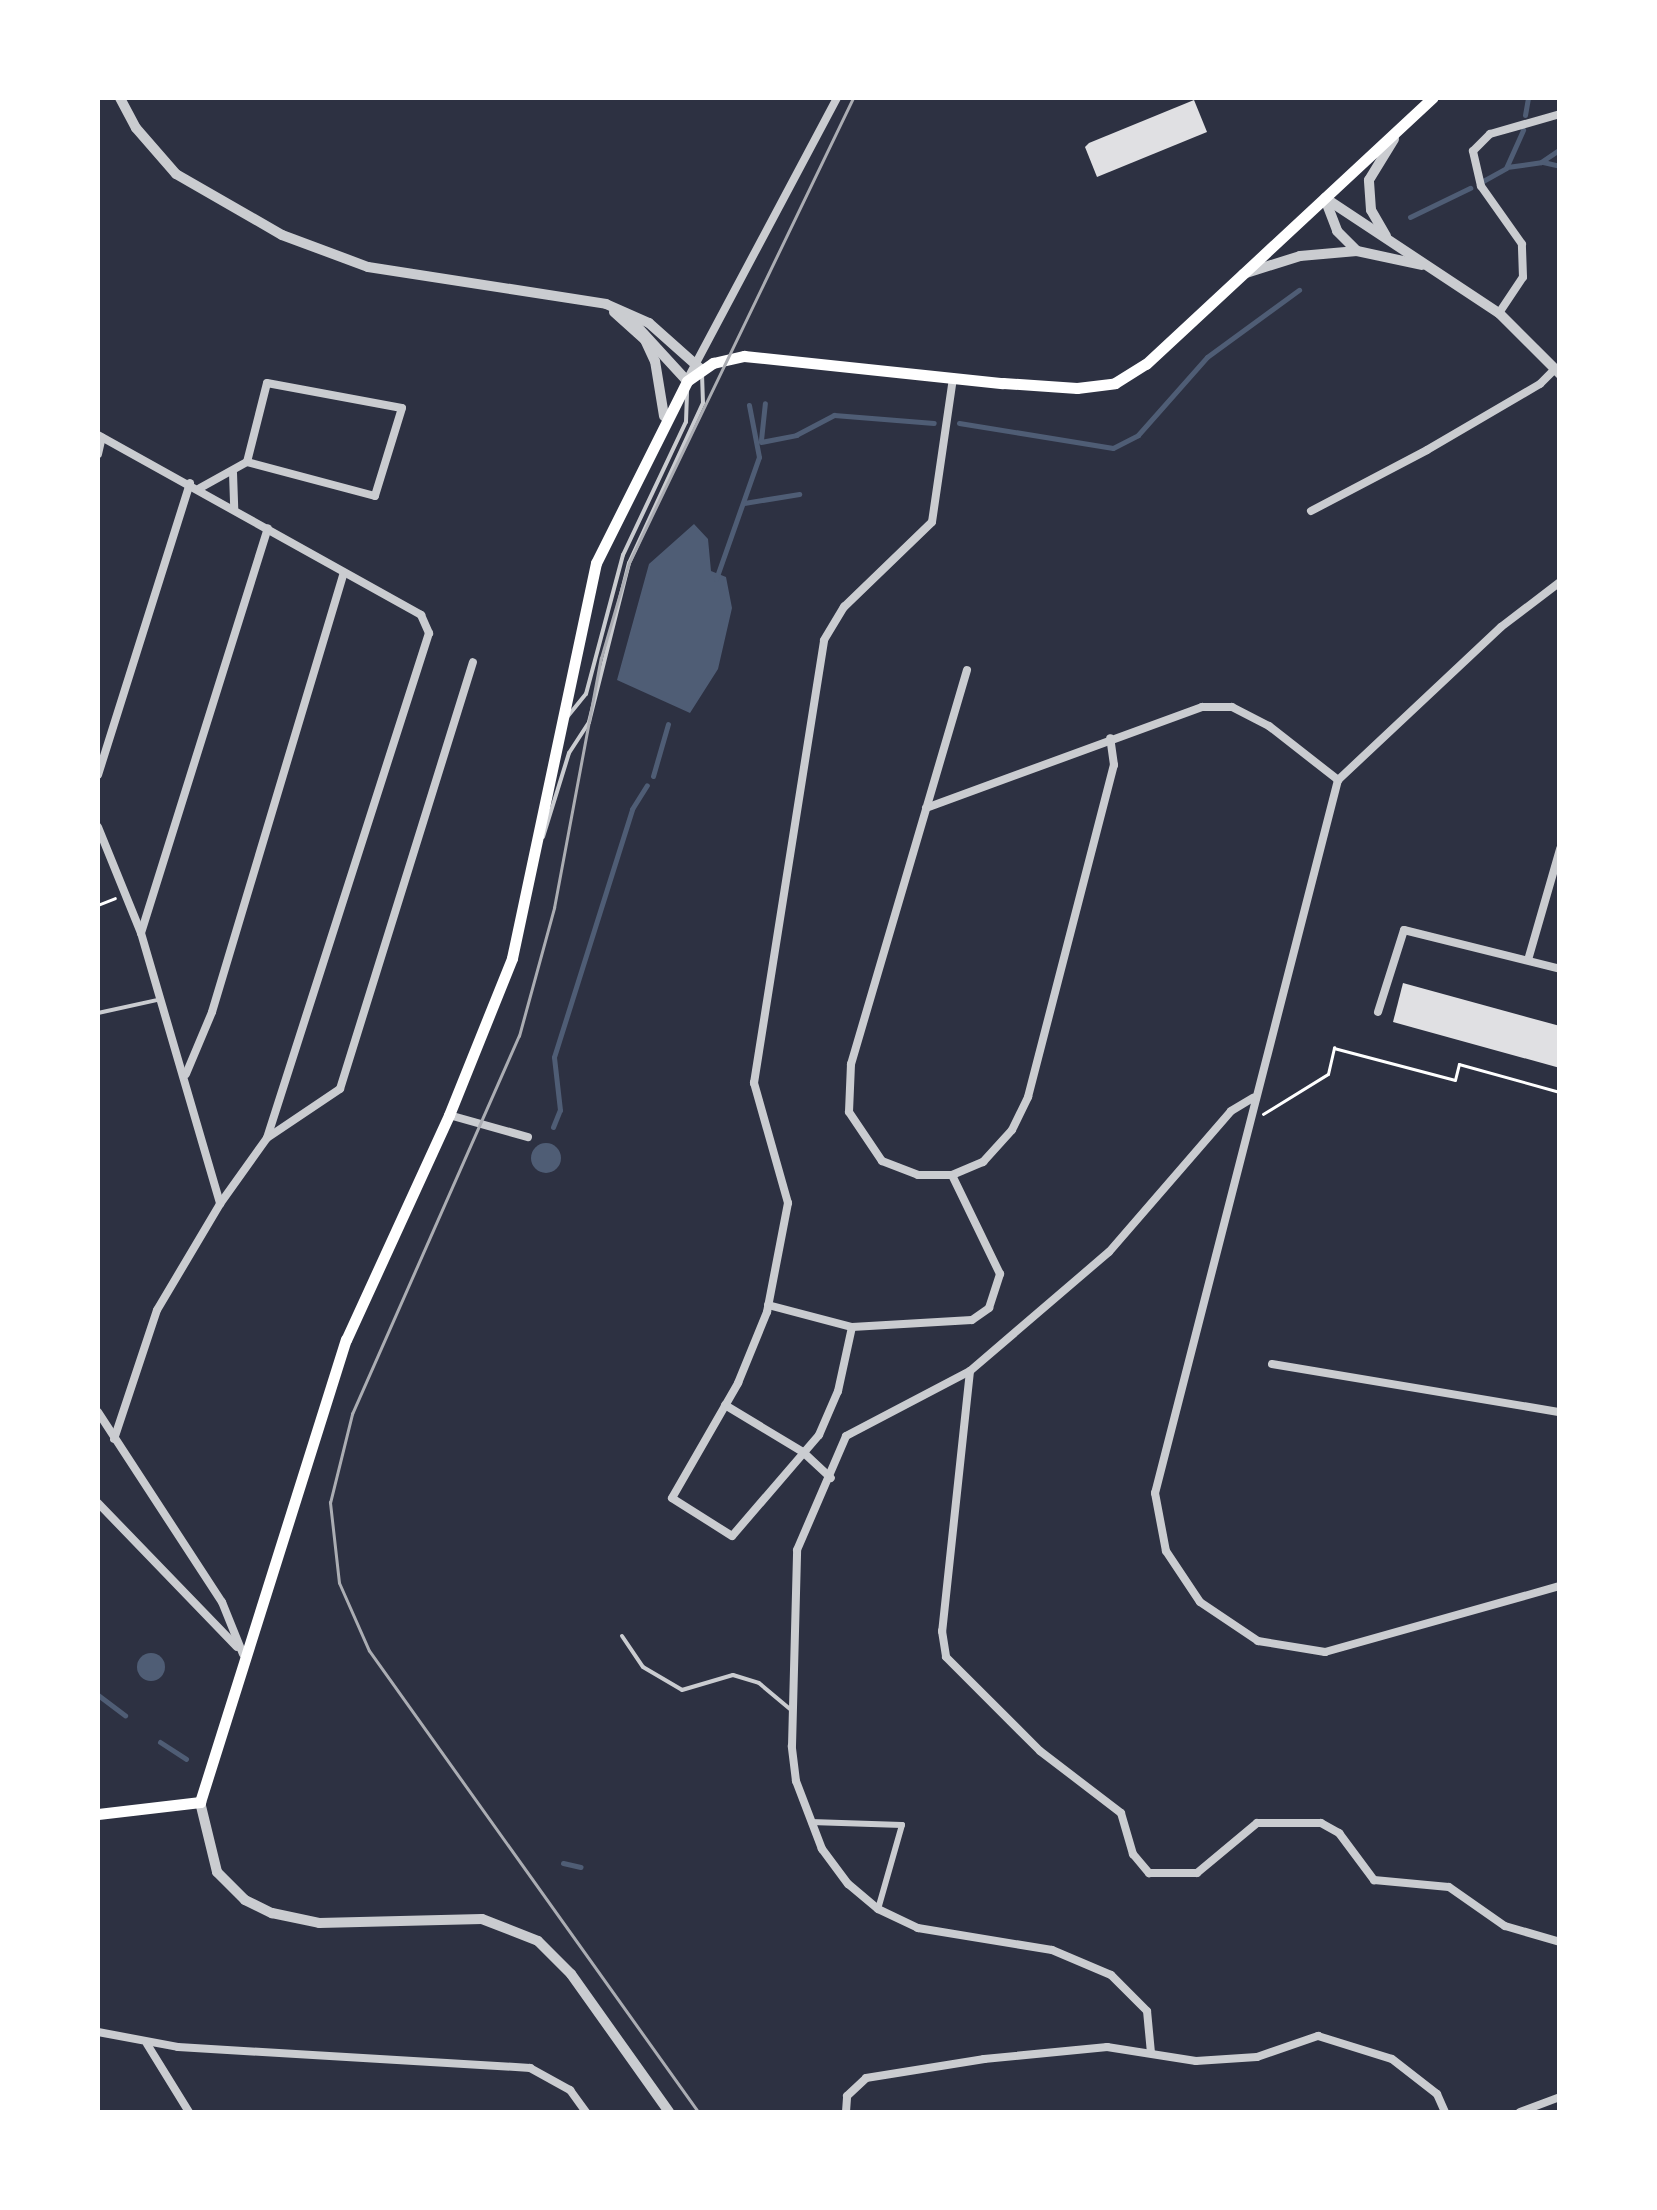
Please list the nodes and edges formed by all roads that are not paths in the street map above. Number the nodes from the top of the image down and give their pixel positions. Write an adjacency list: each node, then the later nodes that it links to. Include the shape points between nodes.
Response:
1 (120, 98): 11 (street, via 176,174 282,234 368,266)
2 (838, 98): 13 (street)
3 (1432, 98): 5 (main road)
4 (1560, 114): 12 (street, via 1490,134 1473,150 1481,186 1522,244 1523,277)
5 (1394, 139): 6 (main road); 7 (street, via 1369,180 1372,210)
6 (1325, 198): 7 (street); 8 (street, via 1337,231); 10 (main road)
7 (1386, 236): 9 (street)
8 (1357, 252): 9 (street); 10 (street, via 1300,256)
9 (1432, 268): 12 (street)
10 (1242, 274): 15 (main road, via 1146,364 1115,382 1077,388)
11 (606, 304): 13 (street, via 649,324); 16 (street, via 640,326); 17 (street, via 644,340 660,380)
12 (1500, 313): 14 (street)
13 (699, 365): 15 (main road, via 760,356); 16 (main road); 37 (lane, via 703,402 630,563 589,722 569,752 552,819)
14 (1557, 371): 25 (street)
15 (952, 378): 54 (street, via 932,522 844,606 824,640 754,1083 788,1203)
16 (687, 381): 17 (main road); 31 (lane, via 686,422 624,555 586,694)
17 (664, 416): 31 (main road, via 596,563)
18 (100, 436): 19 (street); 22 (street)
19 (98, 454)
20 (246, 462): 20 (street, via 267,383 402,408 376,496); 21 (street)
21 (233, 474): 23 (street); 24 (street)
22 (190, 483): 23 (street); 33 (street)
23 (200, 488): 24 (street)
24 (234, 508): 26 (street)
25 (1311, 510)
26 (268, 528): 27 (street); 41 (street)
27 (344, 573): 47 (street, via 212,1012); 51 (street, via 421,615 429,633)
28 (1560, 582): 34 (street, via 1488,638)
29 (474, 662): 51 (street, via 340,1089)
30 (967, 670): 35 (street)
31 (561, 726): 37 (main road)
32 (1110, 738): 34 (street, via 1202,707 1232,707); 35 (street); 52 (street, via 1114,765 1028,1096 1012,1130 983,1162)
33 (98, 775)
34 (1338, 780): 48 (street)
35 (926, 808): 52 (street, via 851,1064 848,1112 882,1161 918,1175)
36 (98, 828): 41 (street)
37 (538, 845): 49 (main road, via 512,958)
38 (1560, 849): 40 (street)
39 (1560, 886): 40 (street)
40 (1549, 890): 42 (street)
41 (141, 934): 44 (street)
42 (1528, 960): 43 (street); 45 (street, via 1404,930)
43 (1560, 969)
44 (162, 999): 46 (lane); 47 (street)
45 (1378, 1012)
46 (98, 1013)
47 (186, 1074): 53 (street)
48 (1253, 1098): 57 (street, via 1231,1111 1109,1252); 65 (street, via 1155,1492 1166,1551 1200,1602 1258,1641 1324,1652)
49 (450, 1115): 50 (street); 67 (main road, via 346,1340)
50 (528, 1137)
51 (266, 1138): 53 (street)
52 (952, 1175): 55 (street, via 1000,1274 989,1308 972,1320)
53 (220, 1204): 61 (street, via 157,1310)
54 (768, 1305): 55 (street); 58 (street)
55 (852, 1327): 62 (street, via 838,1391)
56 (1272, 1364): 60 (street)
57 (970, 1371): 63 (street, via 846,1436); 73 (street, via 942,1631 946,1658 1040,1752 1121,1813 1133,1854 1149,1873 1197,1873 1257,1823 1321,1823 1374,1880 1449,1888 1505,1926)
58 (725, 1404): 62 (street); 62 (street, via 672,1498 732,1536)
59 (98, 1412): 61 (street)
60 (1560, 1412)
61 (114, 1439): 67 (street, via 222,1602)
62 (803, 1452): 63 (street)
63 (831, 1478): 68 (street, via 797,1550)
64 (98, 1503): 67 (street)
65 (1560, 1586)
66 (622, 1636): 68 (lane, via 654,1678 689,1691 746,1678)
67 (244, 1654): 69 (main road)
68 (794, 1712): 71 (street, via 796,1781)
69 (200, 1802): 70 (main road); 80 (street, via 217,1872 245,1900 272,1913 319,1923 482,1919 528,1934 571,1974)
70 (98, 1814)
71 (811, 1822): 72 (street, via 848,1884); 72 (street, via 902,1826)
72 (878, 1909): 76 (street, via 918,1928 1052,1950 1112,1974 1148,2011)
73 (1560, 1942)
74 (98, 2032): 75 (street)
75 (147, 2044): 78 (street); 79 (street, via 530,2068 570,2090)
76 (1150, 2053): 81 (street, via 1107,2047 866,2078 847,2096); 82 (street, via 1196,2061 1257,2057 1318,2036 1392,2059 1436,2094)
77 (1560, 2097): 83 (street)
78 (190, 2112)
79 (586, 2112)
80 (668, 2112)
81 (846, 2112)
82 (1445, 2112)
83 (1520, 2112)

